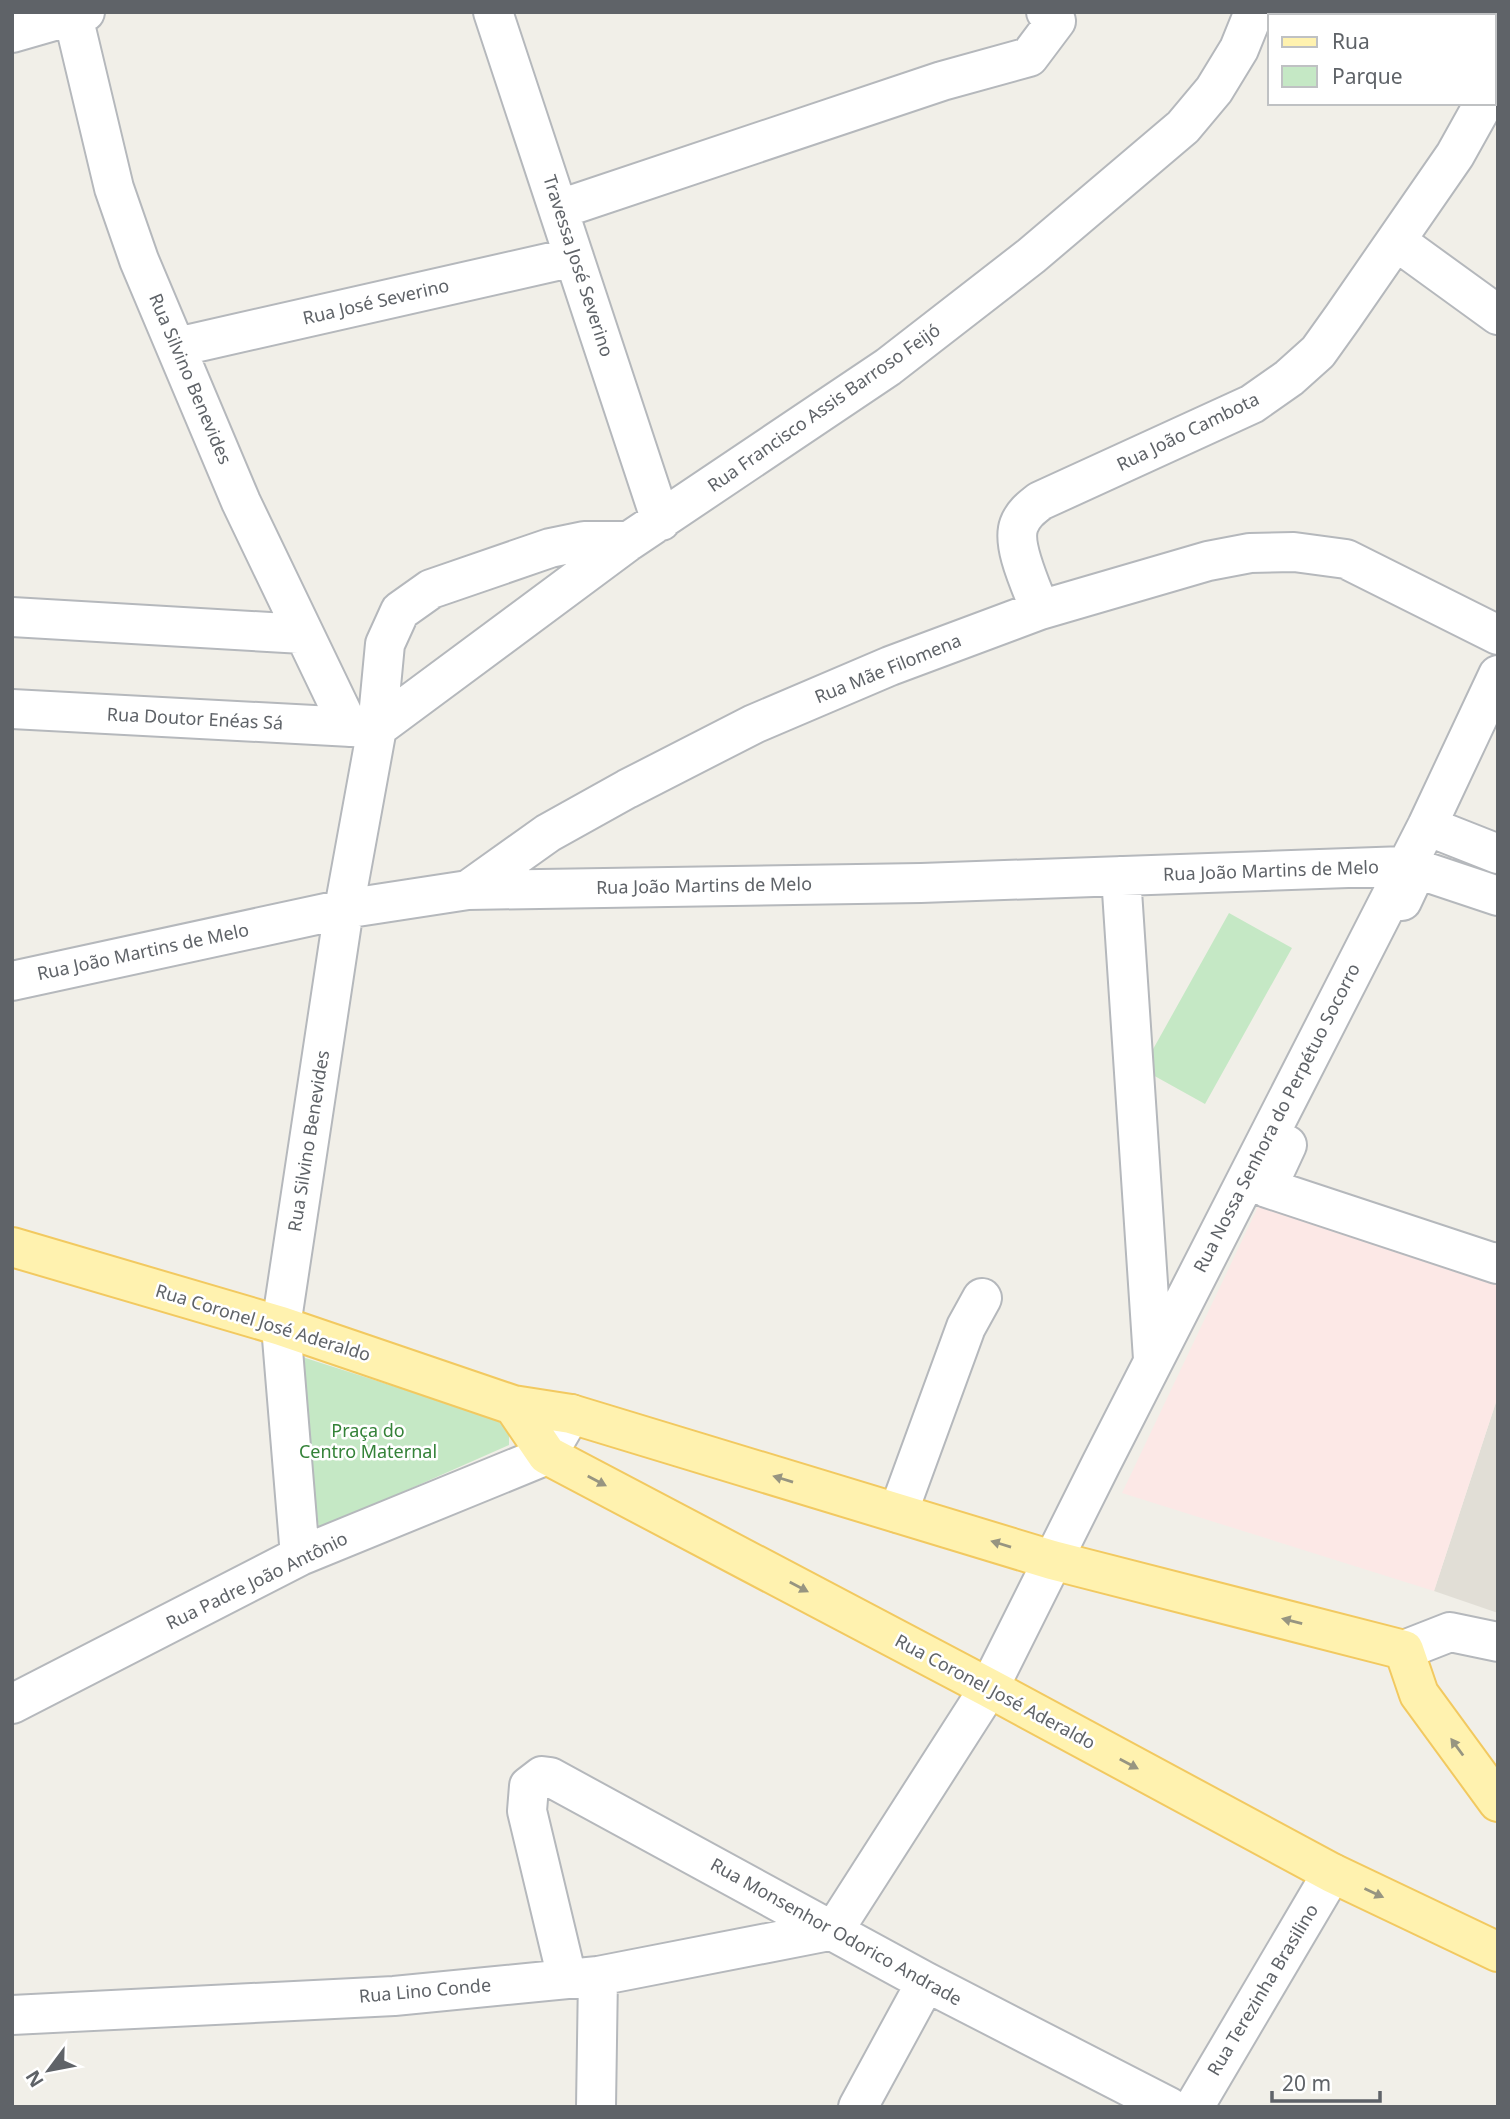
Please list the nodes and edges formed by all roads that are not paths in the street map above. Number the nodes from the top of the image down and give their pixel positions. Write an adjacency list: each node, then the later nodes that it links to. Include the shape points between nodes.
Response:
1 (493, 12): 7 (street, Travessa José Severino)
2 (1046, 12): 7 (street, via 1056,21 1029,57 942,81)
3 (1254, 12): 12 (street, Rua Francisco Assis Barroso Feijó, via 1214,90 1183,127 1031,256 888,367)
4 (79, 14): 5 (street); 11 (street, Rua Silvino Benevides, via 114,188)
5 (25, 24)
6 (1483, 105): 8 (street, Rua João Cambota)
7 (559, 209): 9 (street, Travessa José Severino)
8 (1396, 241): 10 (street); 16 (street, Rua João Cambota, via 1318,352 1289,378 1252,404 1040,501 1026,513 1017,528 1018,549)
9 (574, 257): 11 (street, Rua José Severino); 12 (street, Travessa José Severino)
10 (1498, 315)
11 (177, 347): 18 (street, Rua Silvino Benevides)
12 (661, 521): 13 (street, Rua Francisco Assis Barroso Feijó)
13 (629, 541): 14 (street, via 584,541); 15 (street, Rua Francisco Assis Barroso Feijó)
14 (550, 548): 15 (street); 22 (street, via 430,589 400,611 385,644)
15 (580, 578): 22 (street, Rua Francisco Assis Barroso Feijó)
16 (1041, 610): 19 (street, Rua Mãe Filomena, via 1208,561 1250,553 1294,552 1346,559); 27 (street, Rua Mãe Filomena, via 890,666 754,724 548,833)
17 (12, 617): 18 (street)
18 (303, 634): 22 (street, Rua Silvino Benevides)
19 (1498, 635)
20 (1498, 675): 23 (street, Rua Nossa Senhora do Perpétuo Socorro)
21 (12, 709): 22 (street, Rua Doutor Enéas Sá)
22 (363, 728): 29 (street, Rua Silvino Benevides)
23 (1427, 826): 24 (street); 25 (street, Rua Nossa Senhora do Perpétuo Socorro)
24 (1498, 854)
25 (1405, 866): 26 (street, Rua João Martins de Melo); 35 (street, Rua Nossa Senhora do Perpétuo Socorro)
26 (1121, 876): 27 (street, Rua João Martins de Melo); 35 (street)
27 (468, 890): 29 (street, Rua João Martins de Melo)
28 (1498, 896): 32 (street, via 1417,869 1267,1188)
29 (344, 909): 30 (street, Rua João Martins de Melo); 34 (street, Rua Silvino Benevides)
30 (12, 981)
31 (12, 1247): 34 (main road, Rua Coronel José Aderaldo)
32 (1498, 1262)
33 (982, 1298): 39 (street, via 966,1326)
34 (281, 1326): 36 (main road, Rua Coronel José Aderaldo); 40 (street, Rua Silvino Benevides)
35 (1153, 1361): 41 (street, Rua Nossa Senhora do Perpétuo Socorro)
36 (513, 1405): 37 (main road, Rua Coronel José Aderaldo); 38 (main road, Rua Coronel José Aderaldo)
37 (570, 1414): 38 (street); 39 (main road, Rua Coronel José Aderaldo, one-way to 37)
38 (547, 1455): 40 (street, Rua Padre João Antônio); 44 (main road, Rua Coronel José Aderaldo, one-way to 44)
39 (898, 1513): 41 (main road, Rua Coronel José Aderaldo, one-way to 39)
40 (300, 1556): 45 (street, Rua Padre João Antônio)
41 (1052, 1560): 43 (main road, Rua Coronel José Aderaldo, one-way to 41); 44 (street, Rua Nossa Senhora do Perpétuo Socorro)
42 (1498, 1642): 43 (street, via 1450,1632)
43 (1404, 1650): 46 (main road, one-way to 43, via 1419,1694)
44 (989, 1688): 47 (main road, Rua Coronel José Aderaldo, one-way to 47); 48 (street)
45 (12, 1704)
46 (1498, 1802)
47 (1332, 1873): 49 (main road, Rua Coronel José Aderaldo, one-way to 49); 56 (street, Rua Terezinha Brasilino)
48 (834, 1930): 50 (street, Rua Lino Conde); 50 (street, Rua Monsenhor Odorico Andrade, via 542,1776 529,1786 527,1811); 51 (street, Rua Monsenhor Odorico Andrade)
49 (1498, 1952)
50 (582, 1977): 52 (street, Rua Lino Conde, via 394,1996); 53 (street)
51 (926, 1982): 54 (street); 55 (street, Rua Monsenhor Odorico Andrade)
52 (12, 2015)
53 (596, 2107)
54 (858, 2107)
55 (1169, 2107)
56 (1195, 2107)

